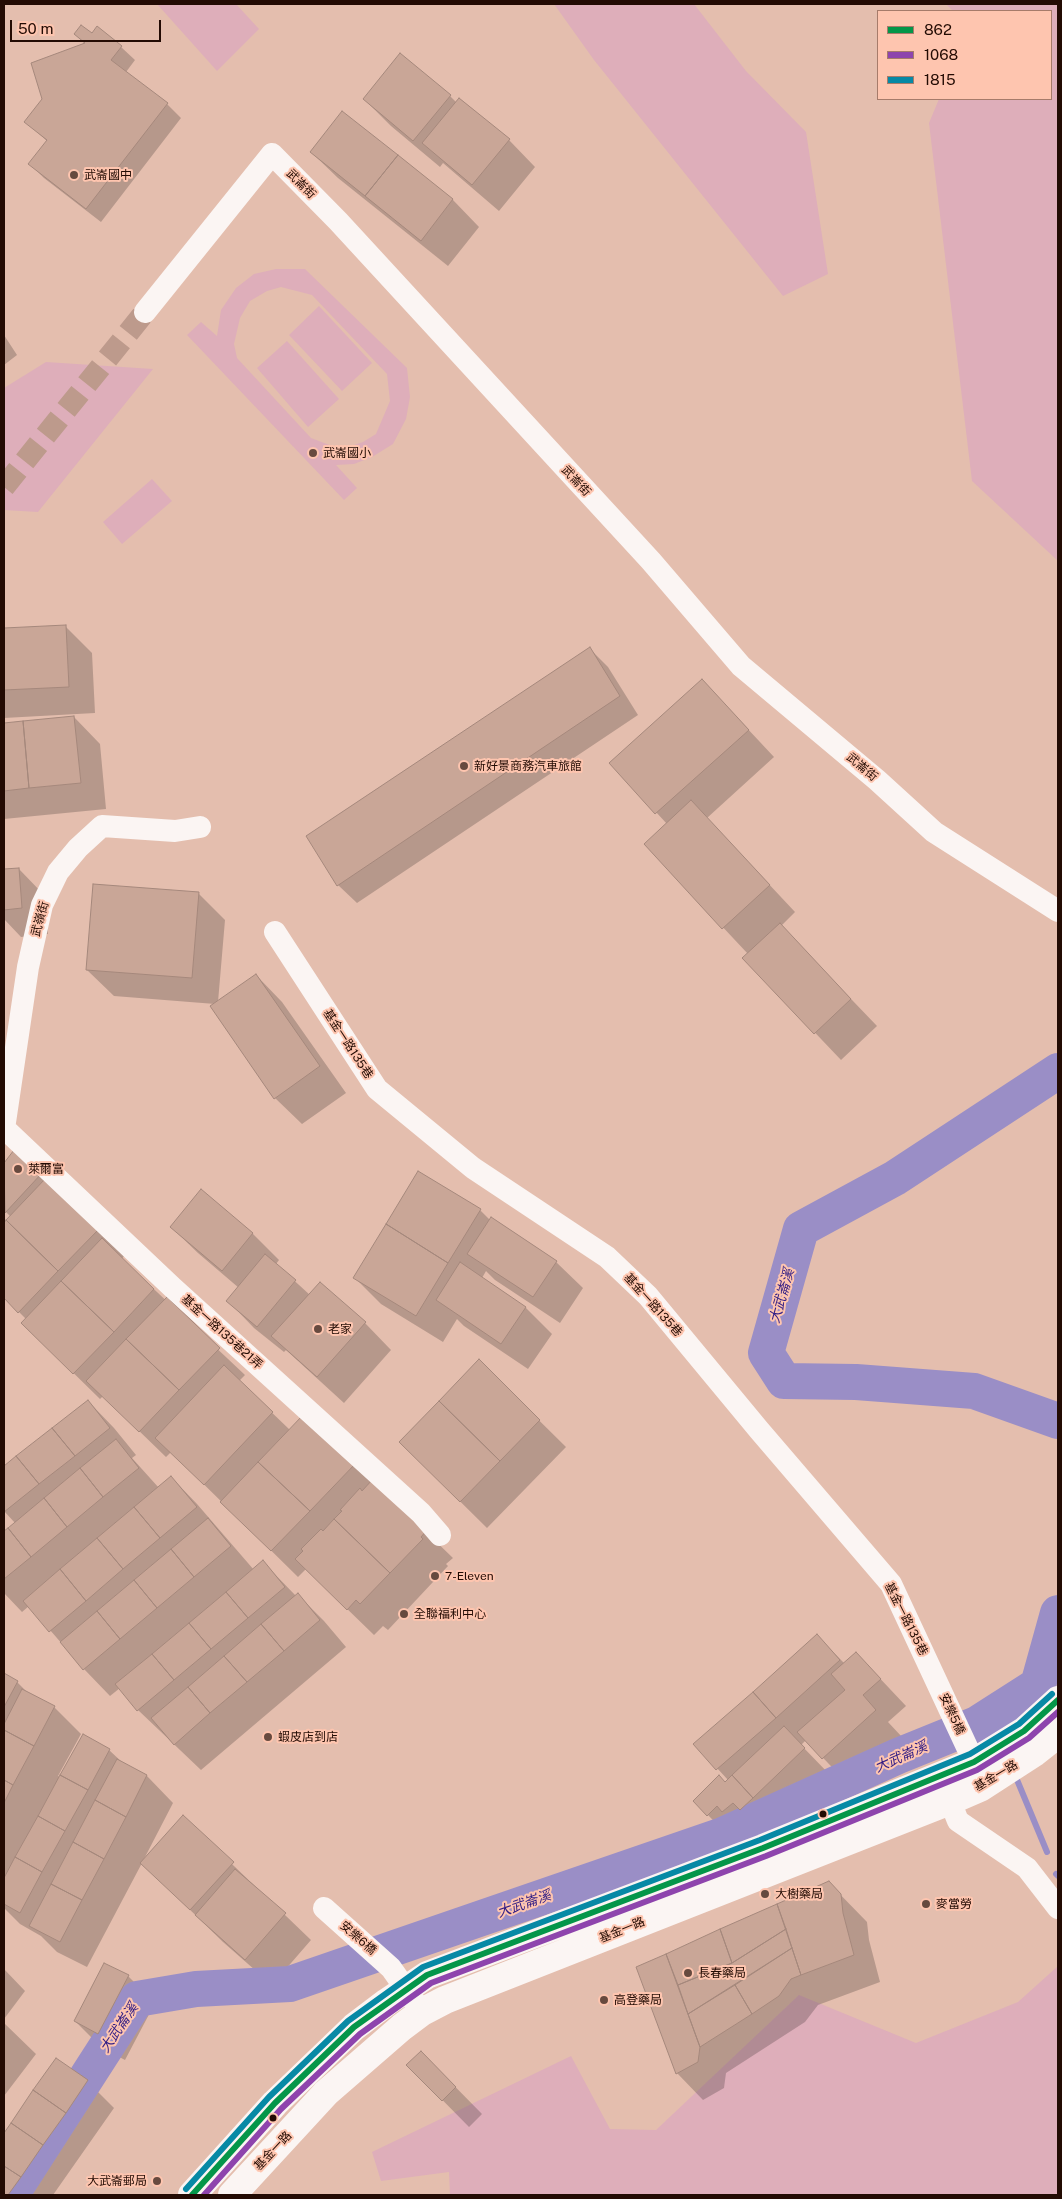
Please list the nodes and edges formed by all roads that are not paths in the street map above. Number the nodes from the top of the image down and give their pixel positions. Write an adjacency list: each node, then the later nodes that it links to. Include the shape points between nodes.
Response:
1 (145, 312): 3 (street, 武崙街, via 272,154 338,221 651,561 741,666 934,832)
2 (200, 828): 5 (street, 武嶺街, via 176,831 102,826 58,872 42,905 28,967)
3 (1058, 911)
4 (275, 932): 7 (street, 基金一路135巷, via 377,1089 473,1168 608,1257 648,1296 891,1584)
5 (4, 1128): 6 (street, 基金一路135巷21弄, via 172,1287 421,1513)
6 (440, 1535)
7 (938, 1684): 10 (street, 安樂5橋)
8 (1058, 1700): 10 (main road, 基金一路, via 1024,1730)
9 (1058, 1734): 11 (main road, 基金一路, via 980,1788)
10 (970, 1753): 11 (street); 14 (main road, 基金一路, via 763,1848 427,1975)
11 (950, 1802): 13 (street, via 958,1821 1027,1868); 15 (main road, 基金一路, via 445,2000)
12 (324, 1908): 14 (street, 安樂6橋)
13 (1058, 1908)
14 (399, 1979): 15 (street); 16 (main road, 基金一路, via 354,2028 275,2103)
15 (422, 2012): 17 (main road, 基金一路, via 326,2093)
16 (192, 2195)
17 (232, 2195)

